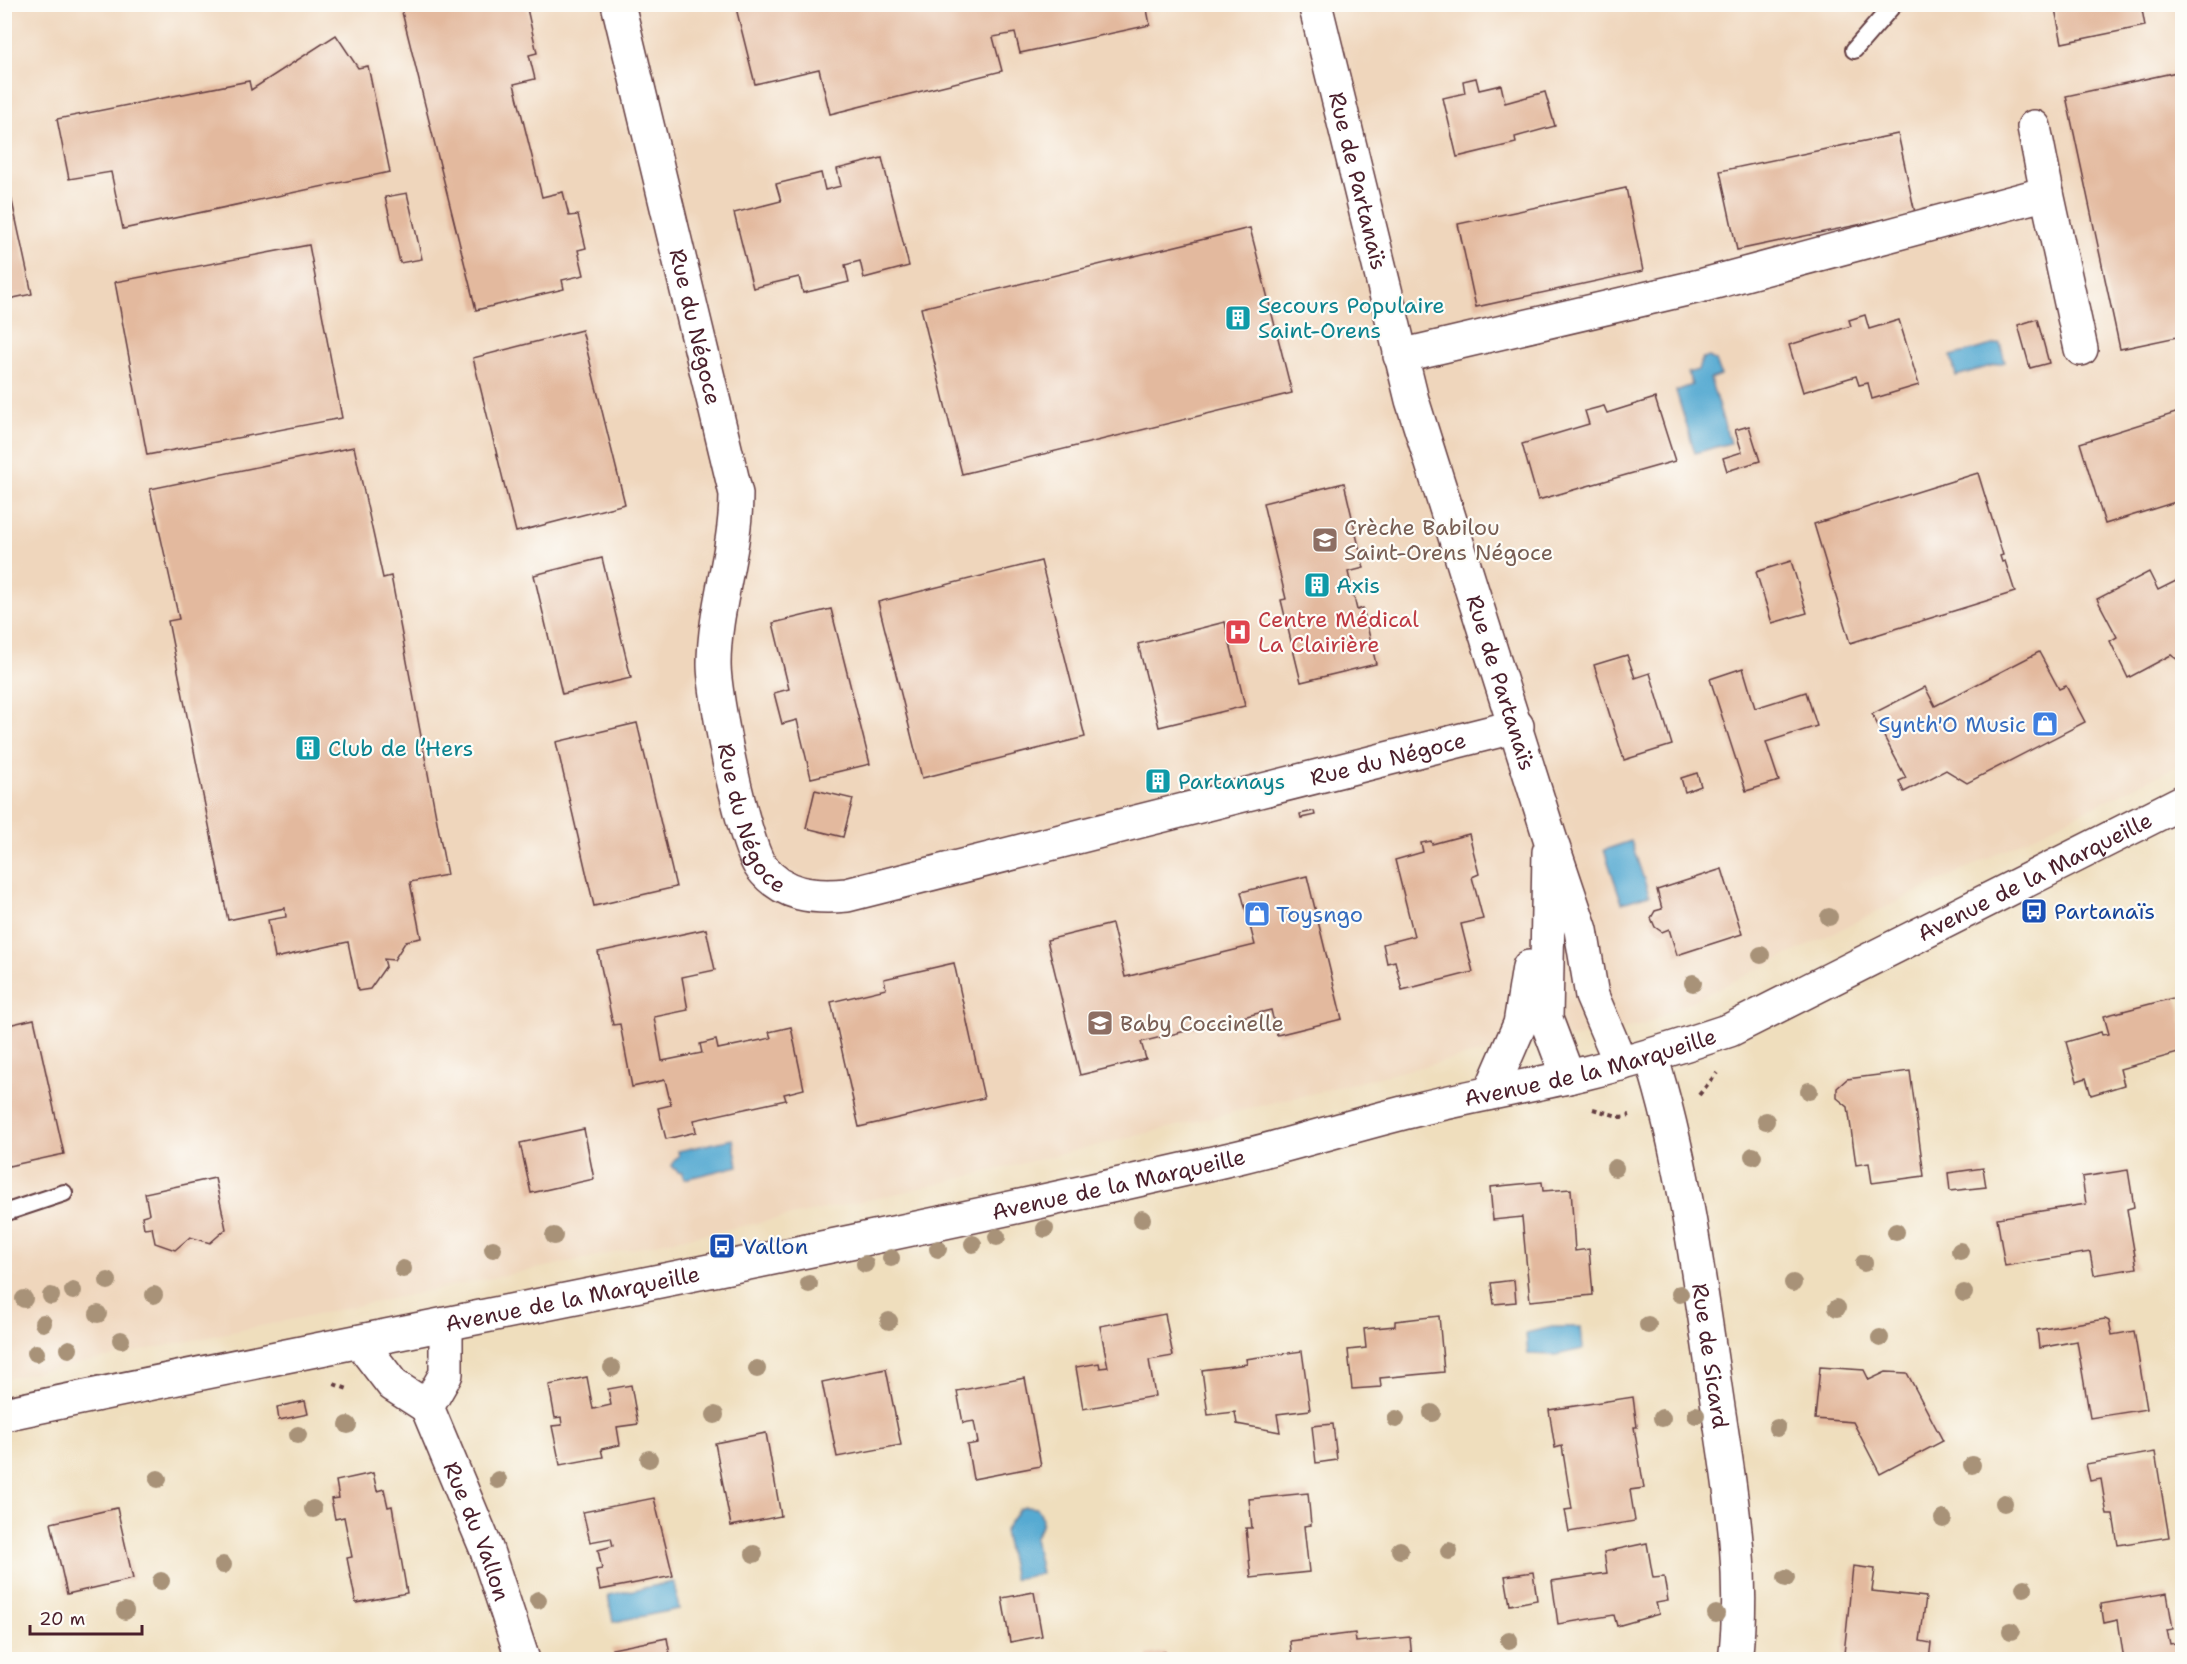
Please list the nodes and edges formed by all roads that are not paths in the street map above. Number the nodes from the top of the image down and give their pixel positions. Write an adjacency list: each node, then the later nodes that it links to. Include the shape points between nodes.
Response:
1 (618, 4): 9 (street, Rue du Négoce, via 732,472 736,520 716,627 717,699 750,840 761,866 778,882 797,894 818,898 847,895)
2 (1315, 4): 8 (street, Rue de Partanaïs)
3 (1894, 4): 4 (lane)
4 (1854, 50)
5 (2034, 127): 6 (street)
6 (2047, 193): 7 (street); 8 (street, via 1704,285)
7 (2081, 349)
8 (1400, 356): 9 (street, Rue de Partanaïs)
9 (1517, 726): 11 (street, Rue de Partanaïs)
10 (2182, 802): 13 (street, Avenue de la Marqueille, via 1730,1030)
11 (1550, 838): 12 (street, Rue de Partanaïs); 13 (street, Rue de Partanaïs, via 1581,930 1592,996)
12 (1547, 890): 14 (street, Rue de Partanaïs, via 1546,1019); 15 (street, Rue de Partanaïs, via 1530,953 1520,1024)
13 (1636, 1060): 14 (street, Avenue de la Marqueille); 23 (street, Rue de Sicard, via 1666,1106 1684,1193 1738,1543 1739,1622)
14 (1568, 1077): 15 (street, Avenue de la Marqueille)
15 (1490, 1094): 18 (street, Avenue de la Marqueille, via 1149,1177)
16 (64, 1194): 17 (lane)
17 (4, 1213)
18 (446, 1326): 19 (street, Avenue de la Marqueille); 20 (street, via 446,1374)
19 (360, 1342): 20 (street, via 393,1385); 21 (street, Avenue de la Marqueille)
20 (427, 1407): 22 (street, Rue du Vallon, via 486,1548)
21 (4, 1414)
22 (523, 1659)
23 (1735, 1659)

